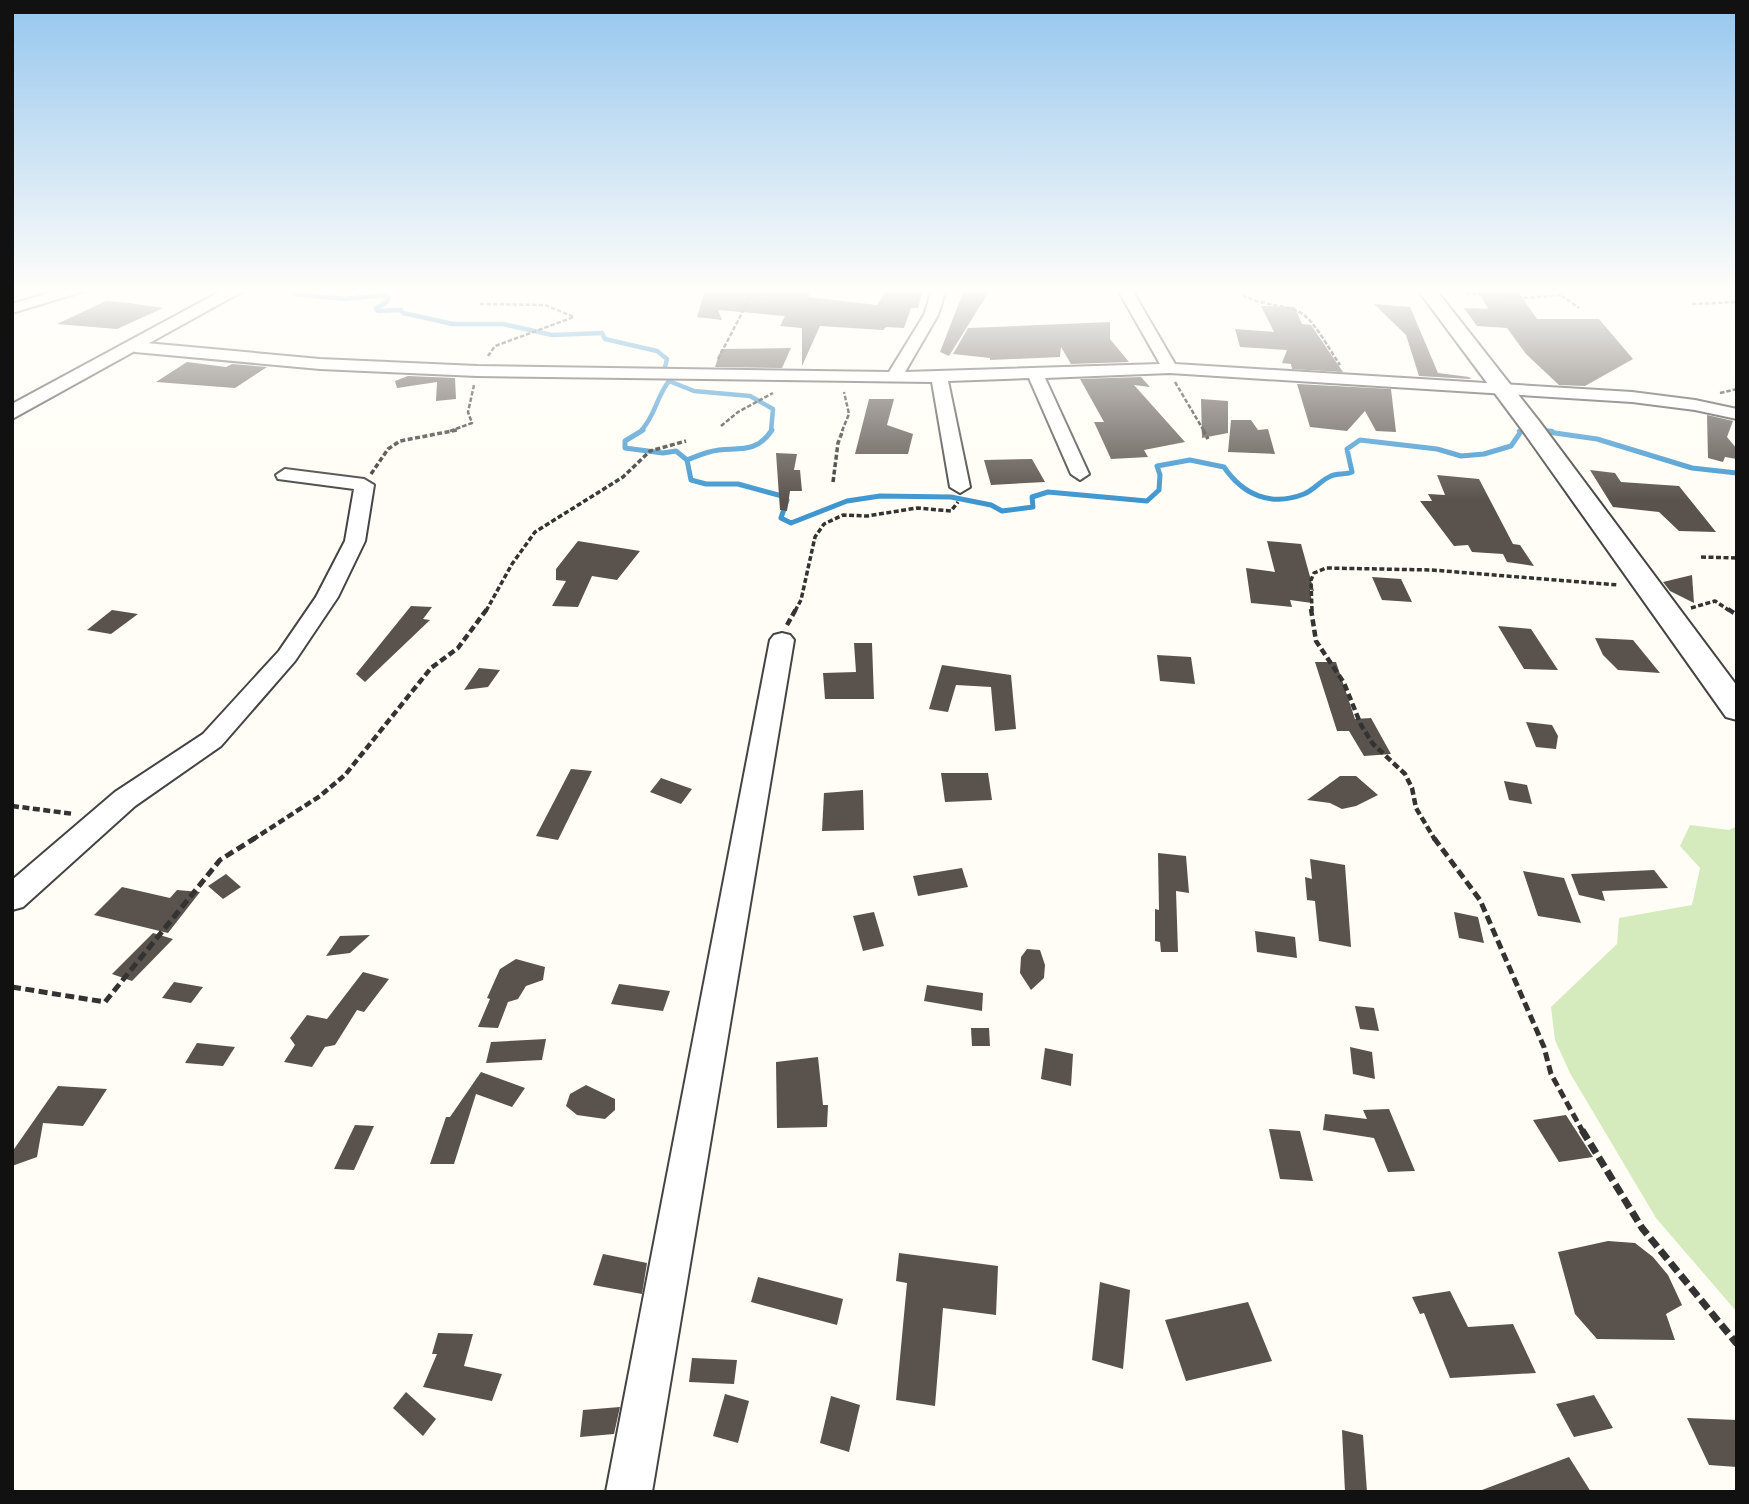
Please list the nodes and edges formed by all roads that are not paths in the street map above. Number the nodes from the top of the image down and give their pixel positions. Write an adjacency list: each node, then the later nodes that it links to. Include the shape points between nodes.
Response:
1 (110, 360): 11 (street)
2 (279, 360): 8 (street, via 477,371)
3 (904, 360): 8 (street)
4 (1165, 360): 6 (street)
5 (1481, 360): 10 (street)
6 (1170, 368): 7 (street); 10 (street)
7 (1034, 372): 9 (street); 13 (street)
8 (894, 377): 9 (street)
9 (939, 377): 16 (street)
10 (1504, 391): 12 (street, via 1632,397); 18 (street)
11 (12, 413)
12 (1737, 414)
13 (1080, 474)
14 (285, 475): 15 (street)
15 (364, 485): 19 (street, via 355,541 327,597 287,656 212,740 125,799)
16 (960, 487)
17 (782, 640): 20 (street)
18 (1737, 709)
19 (12, 898)
20 (629, 1492)

